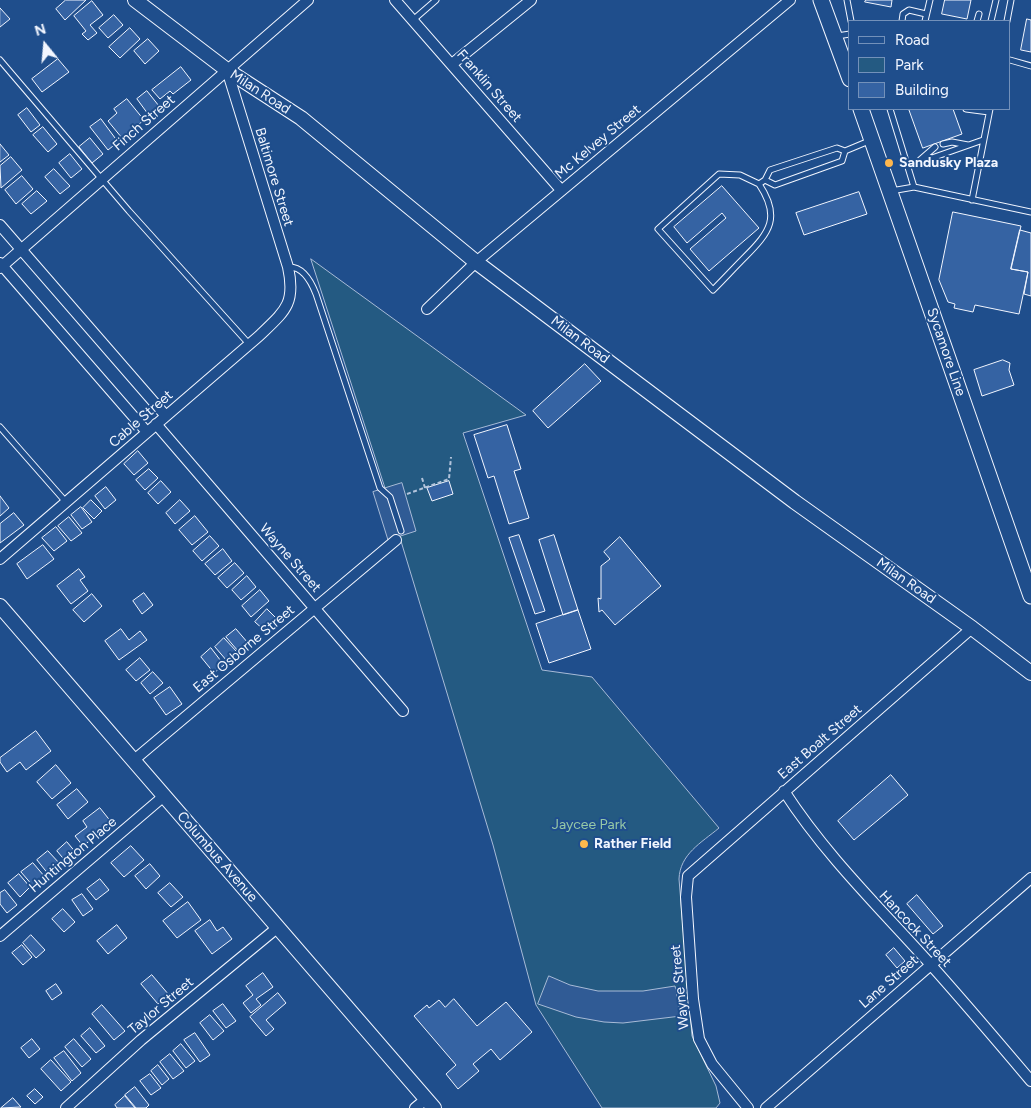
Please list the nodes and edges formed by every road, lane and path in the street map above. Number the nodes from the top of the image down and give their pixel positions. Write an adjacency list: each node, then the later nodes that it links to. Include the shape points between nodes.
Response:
1 (135, 0): 27 (street, Milan Road)
2 (308, 0): 27 (street, Finch Street)
3 (395, 0): 14 (street, Franklin Street)
4 (436, 0): 14 (lane)
5 (531, 0): 25 (street)
6 (790, 0): 44 (street, Mc Kelvey Street)
7 (821, 0): 22 (main road)
8 (847, 0): 15 (lane)
9 (930, 0): 12 (lane)
10 (996, 0): 19 (lane)
11 (1011, 0): 20 (lane)
12 (926, 14): 16 (lane, via 909,10 903,14); 17 (lane)
13 (978, 14): 18 (lane)
14 (413, 20): 25 (street, Franklin Street)
15 (851, 20)
16 (902, 20)
17 (925, 20)
18 (977, 20)
19 (990, 20)
20 (1007, 20)
21 (848, 34): 22 (lane)
22 (834, 36): 28 (main road)
23 (0, 60): 40 (lane)
24 (1011, 60): 26 (lane)
25 (452, 64): 44 (street, Franklin Street)
26 (1031, 66)
27 (227, 70): 40 (street, Finch Street); 50 (street, Milan Road, via 301,118); 52 (street, Baltimore Street)
28 (848, 74)
29 (861, 110): 32 (main road, Sycamore Line)
30 (890, 110): 39 (lane)
31 (989, 111): 33 (lane)
32 (872, 140): 37 (lane); 45 (main road, Sycamore Line)
33 (984, 140): 35 (lane); 46 (lane)
34 (942, 144): 35 (lane)
35 (968, 145): 38 (lane)
36 (935, 147): 38 (lane)
37 (845, 151): 41 (lane, via 837,148 770,170); 41 (lane, via 842,162 775,185)
38 (918, 162): 39 (lane)
39 (909, 166): 43 (lane)
40 (100, 178): 49 (street, Finch Street); 55 (lane)
41 (765, 180): 42 (lane)
42 (759, 184): 42 (lane, via 740,175 719,174 658,229 713,290 768,231 769,202)
43 (914, 187): 45 (lane); 46 (lane)
44 (561, 190): 50 (street, Mc Kelvey Street)
45 (891, 192): 67 (main road, Sycamore Line)
46 (972, 200): 47 (lane)
47 (1031, 212)
48 (0, 225): 49 (street)
49 (21, 250): 51 (street, Finch Street); 56 (street)
50 (476, 262): 54 (street, Mc Kelvey Street); 70 (street, Milan Road, via 795,502)
51 (1, 265): 59 (street)
52 (288, 267): 53 (street, Baltimore Street); 65 (lane, via 304,273 316,294 380,488 390,497)
53 (292, 293): 55 (street, Cable Street, via 286,307 270,326)
54 (427, 309)
55 (249, 344): 56 (street, Cable Street)
56 (165, 415): 57 (street, Cable Street)
57 (156, 424): 59 (street, Cable Street); 69 (street, Wayne Street)
58 (0, 427): 64 (lane)
59 (146, 431): 64 (street, Cable Street)
60 (451, 457): 62 (path, via 449,479)
61 (422, 478): 62 (path)
62 (425, 488): 63 (path)
63 (407, 494)
64 (66, 502): 66 (street, Cable Street)
65 (399, 535): 69 (street, East Osborne Street)
66 (0, 559)
67 (1031, 596)
68 (0, 606): 73 (street, Columbus Avenue)
69 (314, 608): 72 (street, Wayne Street); 73 (street, East Osborne Street)
70 (972, 628): 71 (street, Milan Road); 74 (street, East Boalt Street)
71 (1031, 673)
72 (403, 711)
73 (134, 760): 75 (street, Columbus Avenue)
74 (784, 791): 76 (street, East Boalt Street, via 702,861); 80 (street, Hancock Street, via 836,862)
75 (164, 796): 78 (street, Columbus Avenue); 79 (street, Huntington Place)
76 (687, 878): 85 (street, Wayne Street, via 697,1031 712,1064)
77 (1031, 878): 80 (street, Lane Street)
78 (277, 928): 82 (street, Columbus Avenue); 83 (street, Taylor Street, via 141,1040)
79 (0, 936)
80 (931, 965): 81 (street, Hancock Street); 86 (street, Lane Street)
81 (1031, 1081)
82 (430, 1103): 84 (street)
83 (66, 1108)
84 (416, 1108)
85 (748, 1108)
86 (766, 1108)

